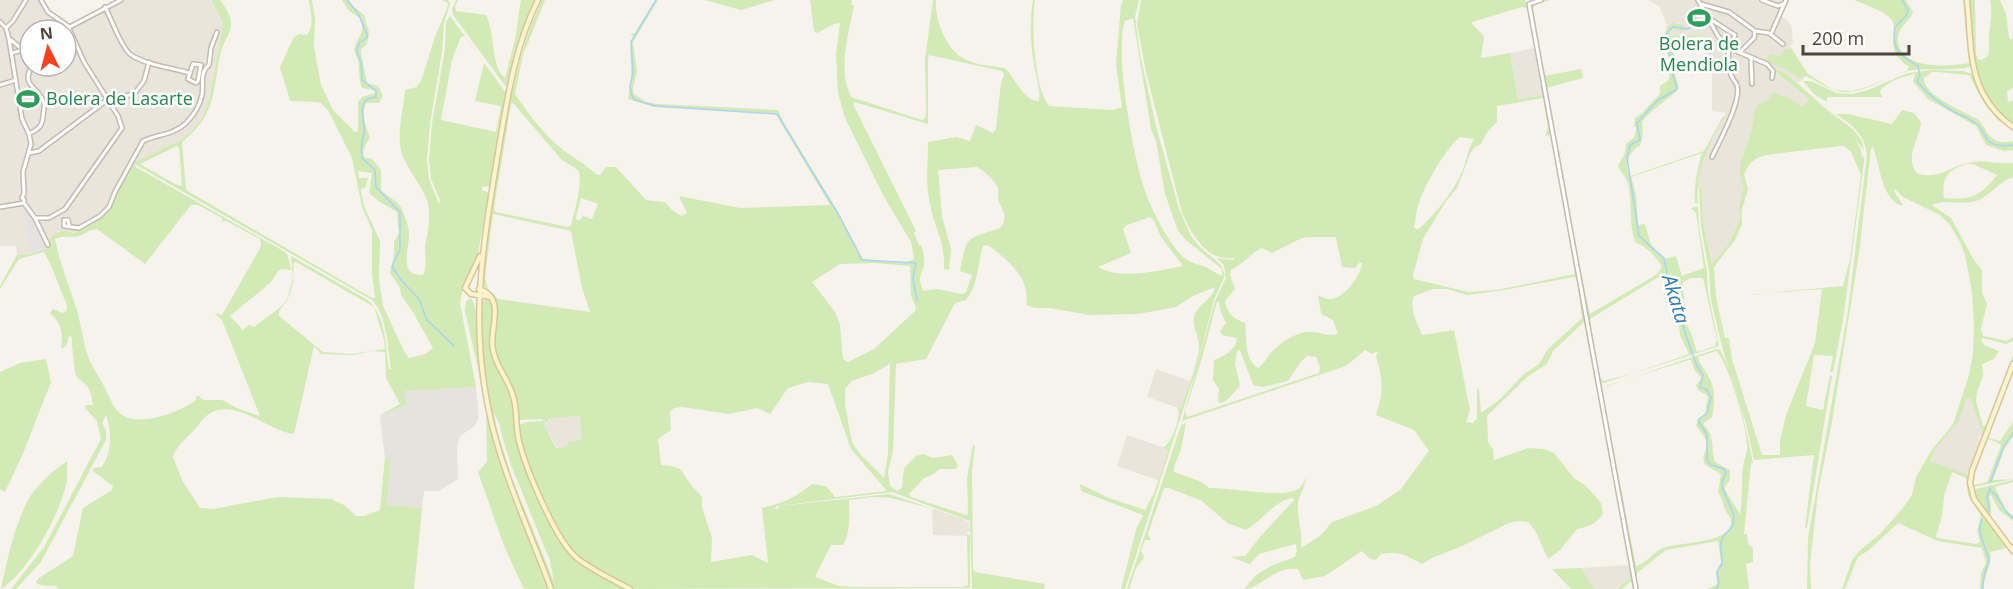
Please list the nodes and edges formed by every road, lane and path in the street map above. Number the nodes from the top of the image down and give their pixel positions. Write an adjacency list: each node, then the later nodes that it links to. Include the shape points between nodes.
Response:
1 (26, 0): 15 (street)
2 (41, 0): 11 (street)
3 (121, 0): 10 (street)
4 (538, 0): 47 (street, via 524,32 511,80)
5 (1541, 0): 56 (street, via 1529,4)
6 (1762, 0): 9 (street, via 1778,6)
7 (1967, 0): 36 (street, via 1979,89 1991,108)
8 (1700, 2): 12 (street); 16 (street, via 1729,12)
9 (1785, 2): 18 (street)
10 (105, 7): 13 (street); 28 (street, via 126,49)
11 (57, 18)
12 (1709, 19): 22 (street); 22 (street, via 1735,35)
13 (78, 21)
14 (0, 22): 15 (street)
15 (6, 28): 19 (street)
16 (1755, 31): 18 (street); 25 (street, via 1754,38)
17 (217, 32): 45 (street, via 205,67 202,95 186,124 174,132 143,141 109,207 79,228)
18 (1771, 34): 20 (street)
19 (9, 39): 21 (street); 26 (street)
20 (1783, 44)
21 (18, 46)
22 (1728, 47): 25 (street); 39 (street, via 1737,92)
23 (78, 48): 35 (street)
24 (18, 51): 26 (street)
25 (1740, 52): 27 (street)
26 (12, 53): 32 (street)
27 (1751, 58): 31 (street, via 1767,64 1773,71); 33 (street)
28 (149, 62): 29 (street); 35 (street, via 144,81 134,94)
29 (189, 72): 29 (street, via 188,79 196,83 201,65 193,64)
30 (28, 78): 37 (street, via 44,106 43,123)
31 (1772, 78)
32 (16, 80): 34 (street); 37 (street, via 22,119)
33 (1752, 84)
34 (0, 85)
35 (107, 100): 38 (street, via 39,151); 44 (street, via 122,124 121,132 65,209 49,218)
36 (2013, 127)
37 (29, 134): 38 (street)
38 (30, 153): 40 (street, via 23,172)
39 (1712, 157)
40 (22, 198): 41 (street); 42 (street)
41 (19, 202): 42 (street); 43 (street)
42 (24, 203): 44 (street)
43 (0, 207)
44 (35, 218): 46 (street)
45 (69, 225)
46 (48, 245)
47 (482, 250): 48 (street); 48 (street, via 465,288 471,294)
48 (479, 292): 49 (street); 50 (street); 51 (street)
49 (486, 296): 50 (street); 51 (street)
50 (493, 298): 55 (street, via 494,354 513,395 519,443 543,508 578,560)
51 (478, 309): 54 (street, via 483,380 496,441)
52 (2013, 364): 53 (street, via 1970,483 1974,499)
53 (2013, 551)
54 (551, 589)
55 (630, 589)
56 (1636, 589)

